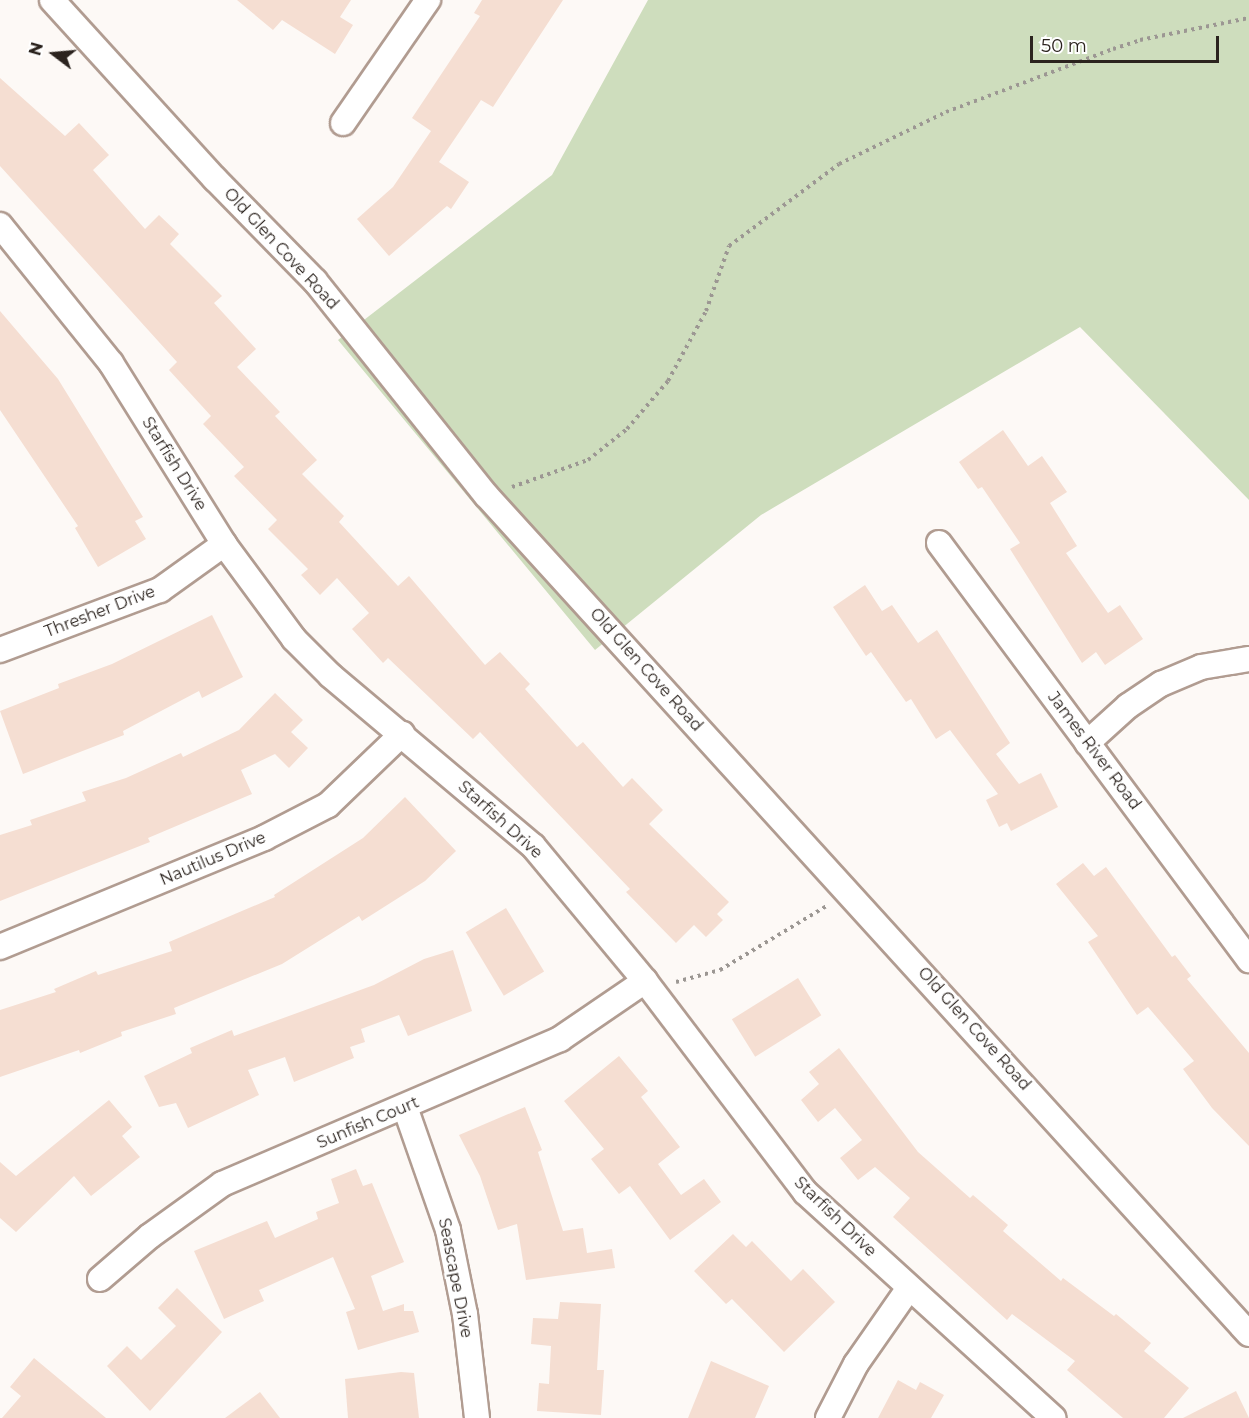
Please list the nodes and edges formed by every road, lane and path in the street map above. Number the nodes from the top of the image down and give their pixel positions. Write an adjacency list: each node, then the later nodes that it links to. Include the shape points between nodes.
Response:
1 (52, 0): 6 (street, Old Glen Cove Road, via 215,179 315,281)
2 (428, 0): 4 (street)
3 (1249, 18): 6 (path, via 1113,49 946,112 838,164 729,246 706,311 668,381 627,429 588,460)
4 (344, 123)
5 (0, 225): 8 (street, Starfish Drive, via 111,363)
6 (486, 495): 13 (street, Old Glen Cove Road)
7 (939, 543): 12 (street, James River Road)
8 (224, 544): 9 (street, Thresher Drive, via 160,590); 11 (street, Starfish Drive, via 294,639 331,676)
9 (0, 650)
10 (1249, 659): 12 (street, via 1201,667 1161,684 1128,706)
11 (402, 734): 14 (street, Nautilus Drive, via 328,806 264,838); 16 (street, Starfish Drive, via 533,846)
12 (1087, 743): 15 (street, James River Road)
13 (848, 893): 16 (path, via 720,970 676,982); 20 (street, Old Glen Cove Road)
14 (0, 947)
15 (1249, 960)
16 (645, 981): 17 (street, Sunfish Court, via 560,1039); 19 (street, Starfish Drive, via 805,1192)
17 (405, 1107): 18 (street, Sunfish Court, via 222,1184 150,1236); 21 (street, Seascape Drive, via 448,1230 465,1314)
18 (100, 1279)
19 (909, 1288): 22 (street, via 856,1364); 23 (street, Starfish Drive)
20 (1249, 1334)
21 (477, 1418)
22 (828, 1418)
23 (1053, 1418)

